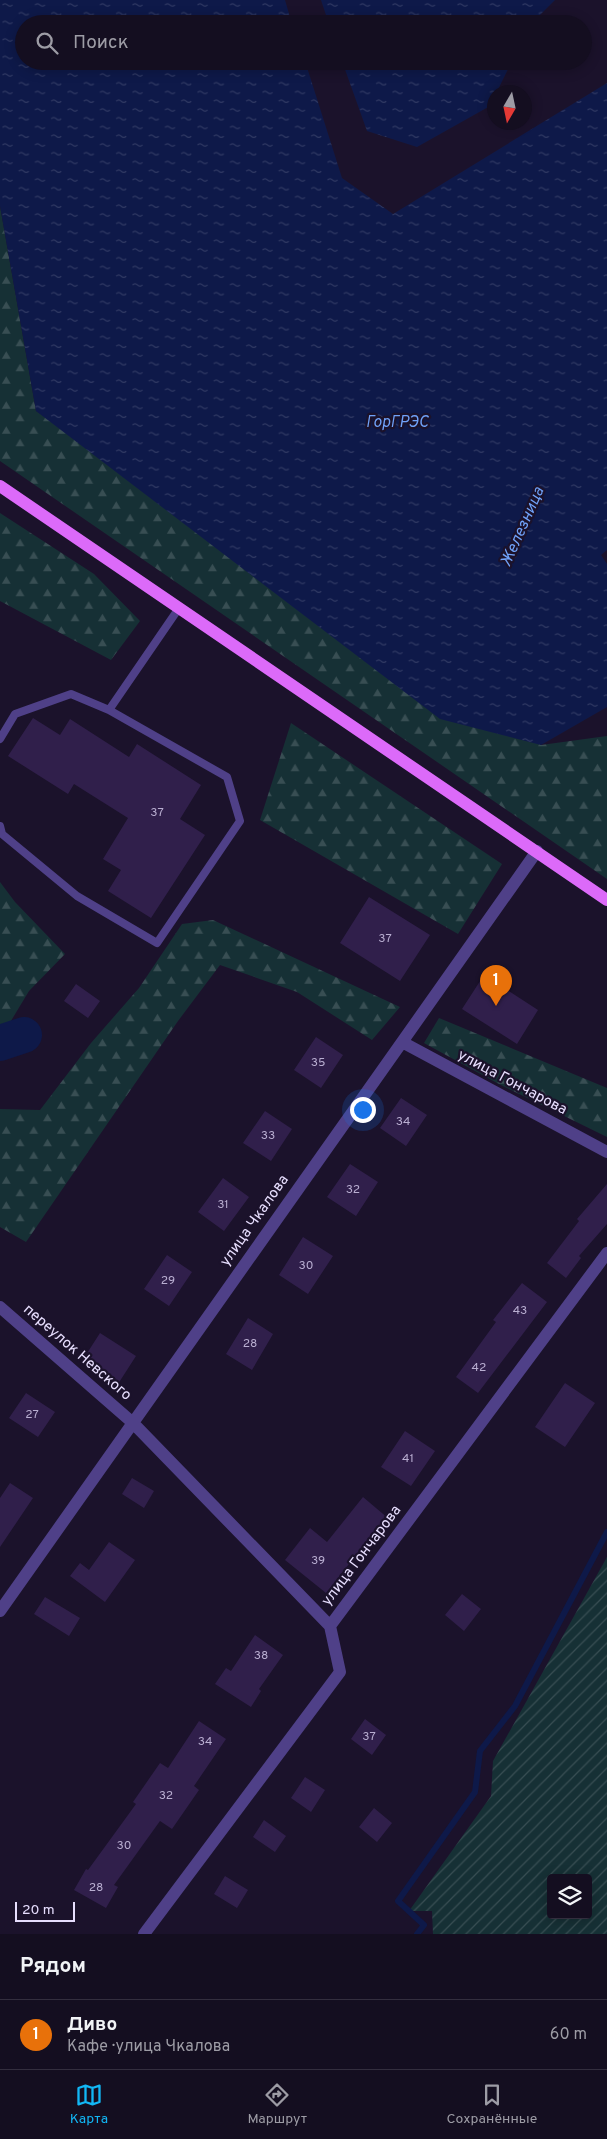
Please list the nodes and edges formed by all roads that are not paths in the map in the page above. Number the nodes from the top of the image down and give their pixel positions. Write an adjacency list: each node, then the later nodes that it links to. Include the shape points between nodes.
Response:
1 (0, 486): 2 (main road)
2 (179, 608): 3 (lane); 6 (main road)
3 (109, 710): 4 (lane, via 71,694 15,714); 5 (lane, via 228,777 240,821 157,943 77,896 2,834)
4 (0, 739)
5 (0, 826)
6 (537, 851): 7 (main road); 8 (street, улица Чкалова)
7 (607, 900)
8 (402, 1042): 9 (street, улица Гончарова); 12 (street, улица Чкалова)
9 (607, 1152)
10 (607, 1252): 14 (street, улица Гончарова)
11 (0, 1307): 12 (street, переулок Невского)
12 (133, 1423): 13 (street, улица Чкалова); 14 (street, переулок Невского)
13 (0, 1611)
14 (330, 1626): 15 (street, улица Гончарова, via 340,1672)
15 (144, 1934)

